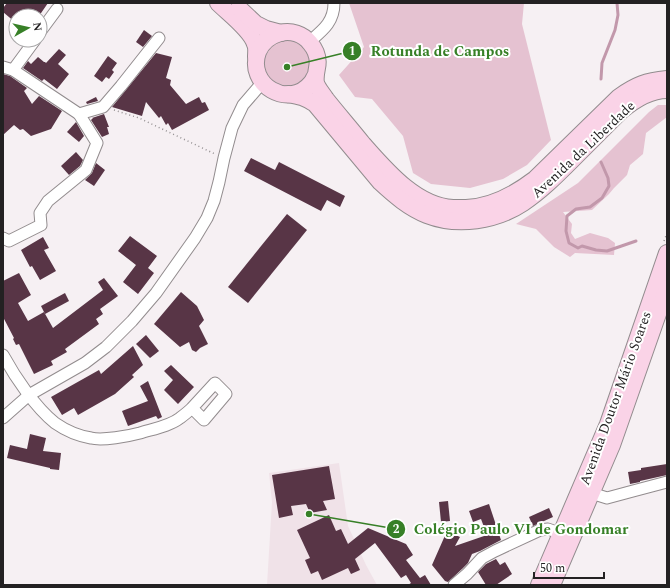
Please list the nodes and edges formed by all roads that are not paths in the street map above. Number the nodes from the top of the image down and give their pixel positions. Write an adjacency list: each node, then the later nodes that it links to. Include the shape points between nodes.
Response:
1 (218, 3): 10 (main road, via 252,37)
2 (233, 3): 6 (main road, via 256,24)
3 (334, 3): 8 (street, via 333,15 328,23)
4 (57, 9): 5 (street)
5 (48, 21)
6 (281, 32): 8 (main road, via 296,34); 10 (main road, via 265,41)
7 (159, 38): 17 (street, via 103,107)
8 (309, 42): 12 (main road, via 317,57)
9 (28, 48): 11 (street)
10 (256, 56): 14 (main road, via 256,70)
11 (8, 69): 17 (street)
12 (316, 75): 13 (main road, Avenida da Liberdade, via 316,82 326,99 392,175 420,197 434,204 453,208 484,206 511,196 535,179 619,97 632,88 650,81); 16 (main road, via 305,89)
13 (667, 79)
14 (262, 83): 16 (main road, via 274,92); 22 (street, via 236,117 216,195 207,218 196,238 156,293 106,347 85,363)
15 (667, 90): 16 (main road, Avenida da Liberdade, via 654,92 633,101 550,182 523,203 508,211 473,221 442,220 406,204 380,182 315,104 308,98)
16 (288, 94)
17 (79, 114): 18 (street, via 97,143 86,170 48,201 40,213 41,225 9,241)
18 (3, 238)
19 (667, 253): 27 (main road, Avenida Doutor Mário Soares, via 608,424)
20 (667, 288): 26 (main road, Avenida Doutor Mário Soares, via 615,438)
21 (3, 355): 22 (street)
22 (29, 395): 23 (street, via 55,423 70,432 93,439 129,436 160,427 179,419); 24 (street)
23 (192, 408)
24 (3, 418)
25 (667, 482): 26 (street, via 607,498)
26 (591, 493): 30 (main road, Avenida Doutor Mário Soares)
27 (562, 534): 28 (street, via 548,529 540,530 495,551 482,558); 29 (main road, Avenida Doutor Mário Soares)
28 (454, 585)
29 (539, 585)
30 (552, 585)

